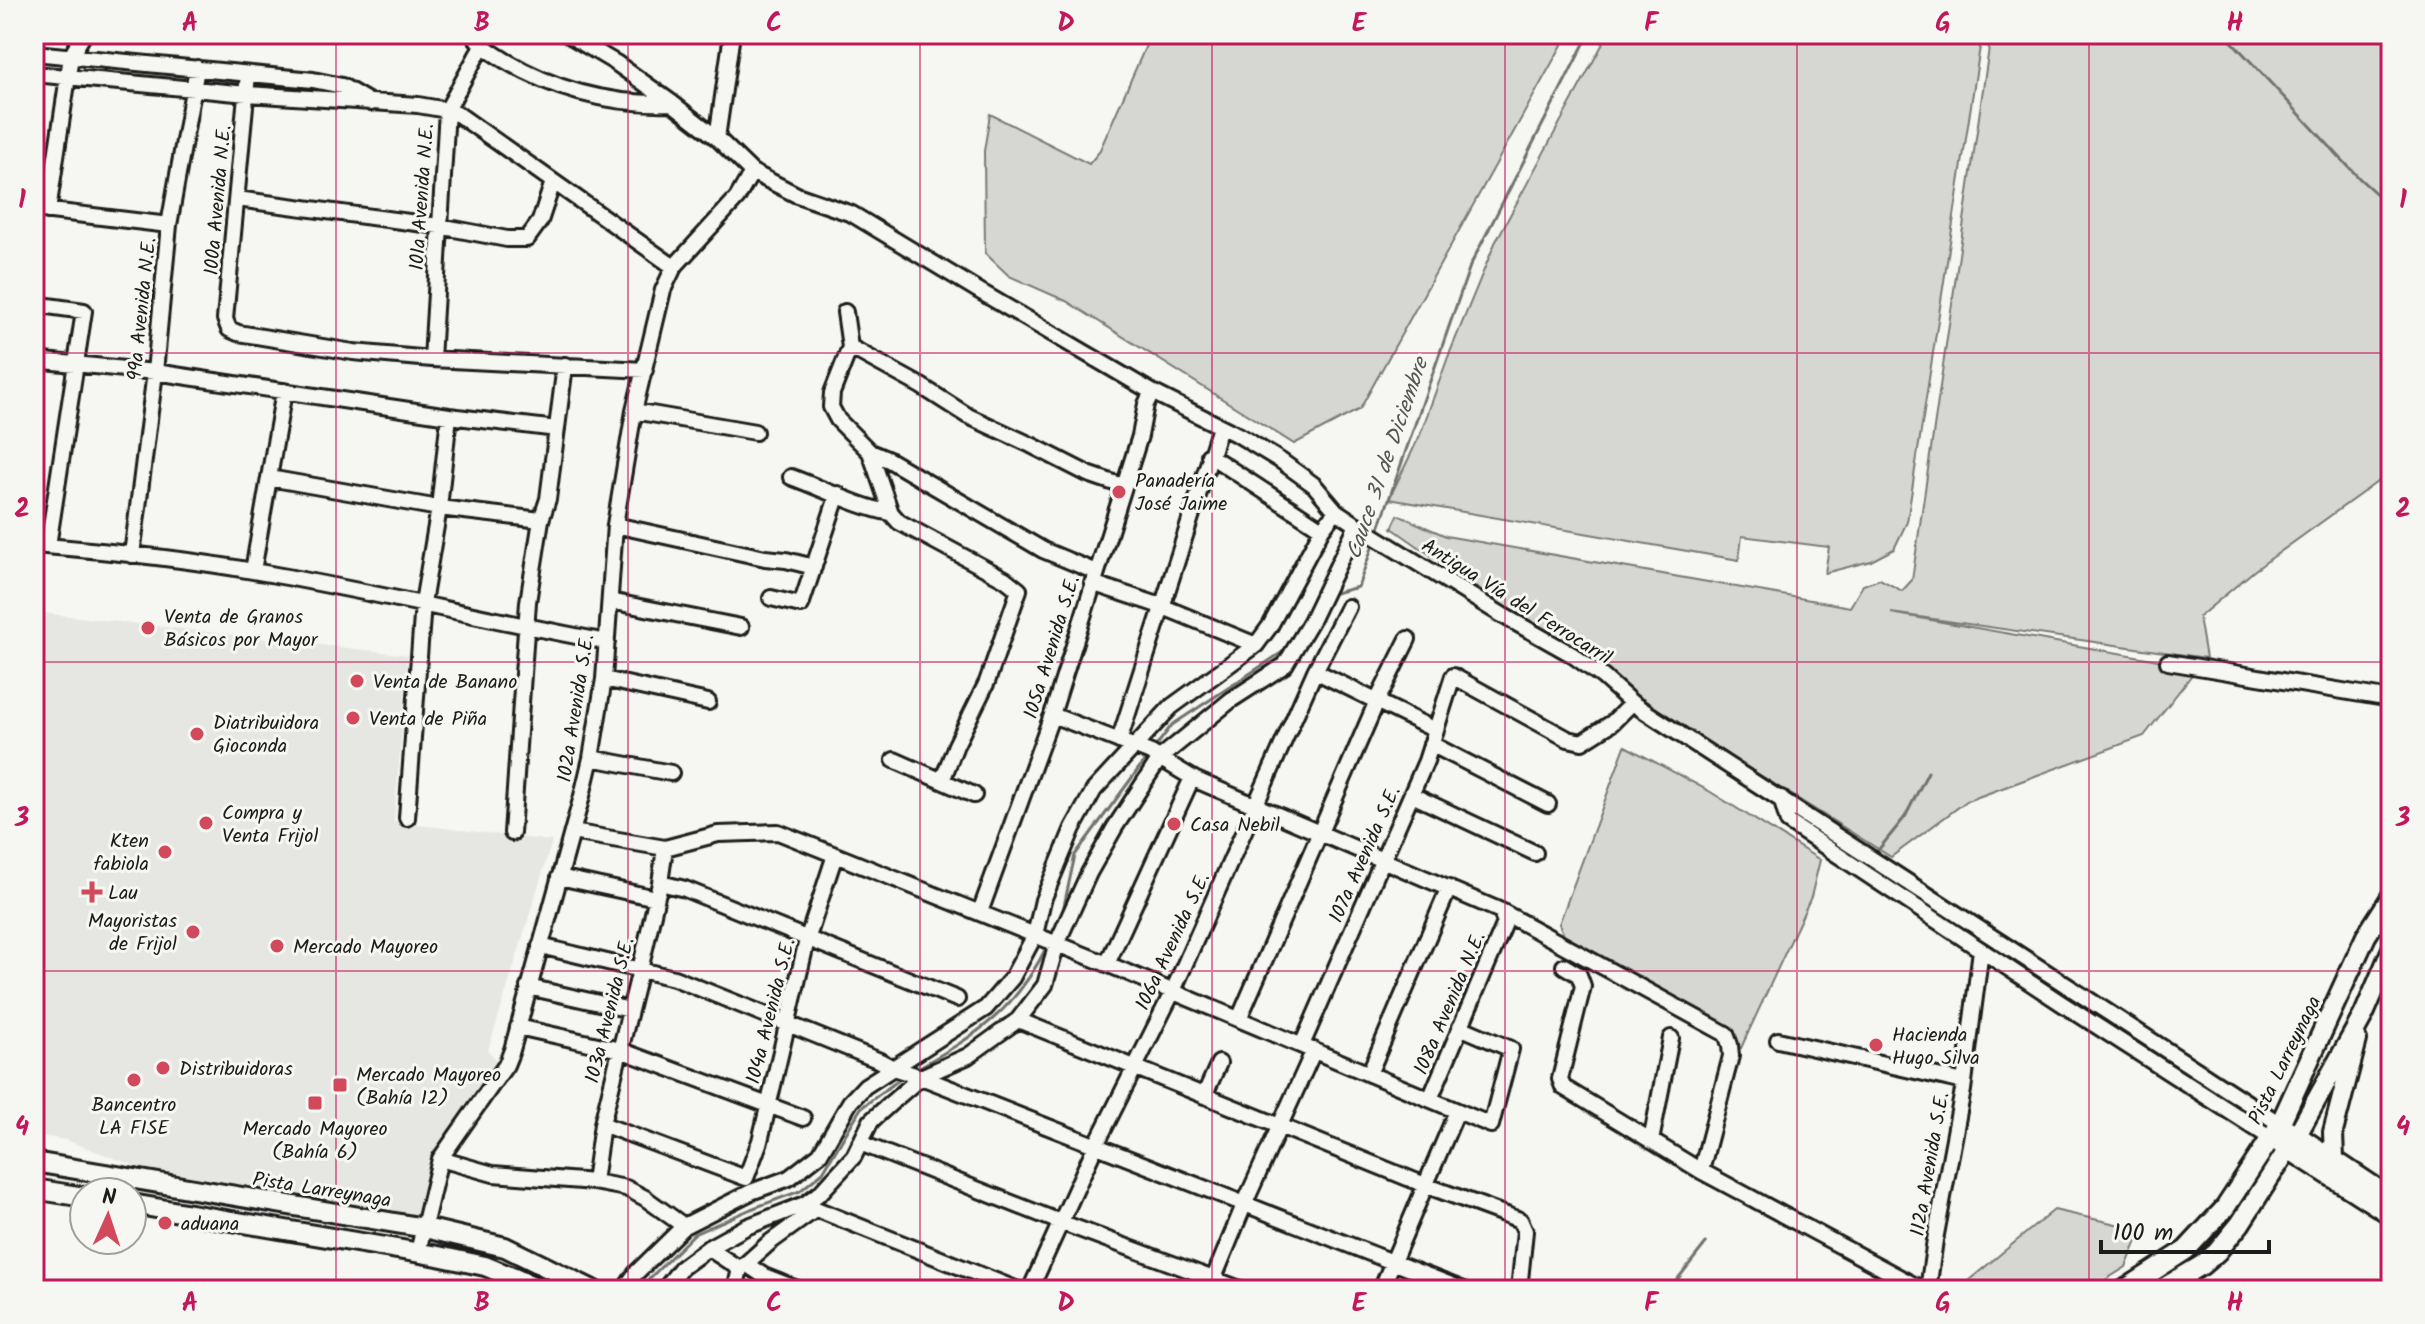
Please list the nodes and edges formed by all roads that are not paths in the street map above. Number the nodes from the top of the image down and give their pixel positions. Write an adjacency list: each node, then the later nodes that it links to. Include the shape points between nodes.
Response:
1 (84, 34): 6 (street)
2 (567, 34): 14 (street)
3 (732, 34): 16 (street)
4 (478, 40): 14 (street, via 533,77 590,97); 15 (street, 101a Avenida N.E.)
5 (34, 53): 6 (street)
6 (71, 56): 7 (street); 10 (street)
7 (197, 68): 9 (street); 11 (street, 99a Avenida N.E.)
8 (34, 74): 10 (street)
9 (248, 74): 12 (street, 100a Avenida N.E.); 13 (street, via 342,86)
10 (68, 78): 11 (street); 20 (street)
11 (195, 88): 12 (street); 21 (street, 99a Avenida N.E.)
12 (247, 94): 13 (street); 19 (street, 100a Avenida N.E.)
13 (372, 103): 15 (street)
14 (672, 103): 16 (street)
15 (447, 110): 18 (street); 22 (street, 101a Avenida N.E.)
16 (717, 138): 17 (street)
17 (752, 172): 23 (street, 102a Avenida S.E., via 737,198); 34 (street, Antigua Vía del Ferrocarril, via 852,214)
18 (553, 182): 22 (street, via 540,221 527,239); 23 (street)
19 (237, 199): 22 (street); 27 (street, 100a Avenida N.E., via 225,319 229,329 353,352)
20 (41, 210): 21 (street)
21 (169, 225): 32 (street, 99a Avenida N.E.)
22 (439, 226): 27 (street, 101a Avenida N.E.)
23 (674, 267): 31 (street, 102a Avenida S.E., via 663,290)
24 (34, 304): 30 (street, via 84,311)
25 (845, 312): 26 (street)
26 (850, 347): 40 (street, via 831,407); 44 (street, via 968,416)
27 (432, 359): 29 (street)
28 (34, 360): 30 (street)
29 (565, 365): 31 (street); 38 (street)
30 (77, 366): 32 (street); 52 (street)
31 (645, 370): 35 (street, 102a Avenida S.E.)
32 (155, 372): 33 (street); 53 (street, 99a Avenida N.E.)
33 (284, 391): 36 (street); 43 (street)
34 (1152, 392): 37 (street, Antigua Vía del Ferrocarril); 44 (street, 105a Avenida S.E.)
35 (634, 411): 39 (street); 50 (street, 102a Avenida S.E.)
36 (449, 416): 38 (street); 46 (street)
37 (1220, 427): 41 (street); 48 (street, Antigua Vía del Ferrocarril, via 1281,461)
38 (557, 429): 49 (street)
39 (755, 432)
40 (870, 452): 47 (street); 56 (street)
41 (1209, 455): 51 (street); 60 (street)
42 (791, 477): 45 (street)
43 (269, 478): 46 (street); 55 (street)
44 (1123, 486): 56 (street, 105a Avenida S.E.)
45 (838, 494): 47 (street); 54 (street)
46 (439, 508): 49 (street); 59 (street)
47 (891, 513): 82 (street, via 1019,590 987,682)
48 (1346, 517): 51 (street); 73 (street, Antigua Vía del Ferrocarril, via 1571,654); 78 (street, via 1323,596 1285,665 1231,700)
49 (541, 520): 63 (street)
50 (615, 525): 54 (street); 58 (street, 102a Avenida S.E.)
51 (1322, 529): 66 (street)
52 (41, 545): 53 (street)
53 (132, 555): 55 (street)
54 (814, 567): 57 (street, via 801,605)
55 (253, 571): 59 (street)
56 (1094, 578): 60 (street); 74 (street, 105a Avenida S.E.)
57 (771, 598)
58 (610, 601): 62 (street); 65 (street, 102a Avenida S.E.)
59 (423, 603): 63 (street); 88 (street)
60 (1161, 606): 66 (street); 76 (street)
61 (1348, 607): 68 (street, 106a Avenida S.E.)
62 (741, 627)
63 (528, 628): 65 (street); 90 (street)
64 (1408, 639): 71 (street)
65 (607, 642): 69 (street, 102a Avenida S.E.)
66 (1256, 645): 76 (street)
67 (2168, 662): 70 (street)
68 (1315, 671): 71 (street); 87 (street, 106a Avenida S.E.)
69 (604, 679): 72 (street); 77 (street, 102a Avenida S.E.)
70 (2391, 699)
71 (1377, 701): 75 (street); 91 (street)
72 (708, 702)
73 (1632, 703): 75 (street, 107a Avenida S.E., via 1582,742 1453,676); 85 (street, Antigua Vía del Ferrocarril)
74 (1052, 715): 76 (street); 101 (street, 105a Avenida S.E.)
75 (1433, 737): 84 (street, 107a Avenida S.E.); 86 (street)
76 (1126, 743): 78 (street); 103 (street, via 1073,828 1043,900)
77 (591, 758): 80 (street); 89 (street, 102a Avenida S.E.)
78 (1160, 758): 81 (street); 103 (street)
79 (894, 760): 82 (street)
80 (671, 773)
81 (1192, 778): 87 (street); 108 (street)
82 (942, 781): 83 (street)
83 (974, 795)
84 (1412, 795): 93 (street); 95 (street, 107a Avenida S.E.)
85 (1781, 798): 106 (street, via 1788,822); 137 (street, Antigua Vía del Ferrocarril)
86 (1548, 804)
87 (1255, 806): 91 (street); 112 (street, 106a Avenida S.E.)
88 (407, 818)
89 (572, 832): 92 (street); 96 (street, 102a Avenida S.E.)
90 (512, 833)
91 (1320, 833): 95 (street); 116 (street)
92 (665, 848): 94 (street, via 718,834 778,832); 97 (street, 103a Avenida S.E.)
93 (1535, 853)
94 (835, 855): 101 (street); 104 (street, 104a Avenida S.E.)
95 (1383, 859): 98 (street); 123 (street, 107a Avenida S.E.)
96 (559, 877): 100 (street); 105 (street, 102a Avenida S.E.)
97 (660, 883): 100 (street, 103a Avenida S.E.); 104 (street)
98 (1449, 888): 102 (street); 128 (street)
99 (2391, 897): 137 (main road, Pista Larreynaga, via 2366,936)
100 (656, 898): 110 (street, 103a Avenida S.E.)
101 (980, 912): 103 (street)
102 (1503, 917): 120 (street, 108a Avenida N.E.); 145 (street, via 1726,1034 1731,1056)
103 (1046, 939): 108 (street); 117 (street, via 1045,985); 127 (street, via 986,1008)
104 (807, 940): 113 (street); 118 (street, 104a Avenida S.E.)
105 (540, 946): 110 (street); 111 (street, 102a Avenida S.E.)
106 (1981, 950): 129 (street, 112a Avenida S.E.); 137 (street)
107 (2391, 951): 115 (main road)
108 (1107, 964): 112 (street)
109 (1564, 966): 138 (street, via 1579,975 1583,986 1560,1079 1563,1087)
110 (640, 970): 114 (street, 103a Avenida S.E.); 118 (street, via 674,978)
111 (528, 987): 114 (street); 119 (street, 102a Avenida S.E.)
112 (1173, 991): 116 (street); 126 (street, 106a Avenida S.E.)
113 (957, 999)
114 (630, 1010): 124 (street, 103a Avenida S.E.)
115 (2364, 1014): 141 (main road); 143 (main road, via 2333,1132)
116 (1239, 1019): 123 (street)
117 (1018, 1020): 126 (street); 127 (street, via 968,1056)
118 (788, 1024): 127 (street); 132 (street, 104a Avenida S.E.)
119 (518, 1027): 124 (street); 142 (street, 102a Avenida S.E., via 506,1065)
120 (1460, 1027): 131 (street, 108a Avenida N.E.); 133 (street, via 1511,1049 1491,1125)
121 (1671, 1038): 138 (street)
122 (1778, 1040): 129 (street)
123 (1308, 1047): 128 (street); 136 (street, 107a Avenida S.E.)
124 (620, 1050): 132 (street); 135 (street, 103a Avenida S.E.)
125 (1219, 1063): 130 (street)
126 (1135, 1067): 130 (street); 140 (street, 106a Avenida S.E.)
127 (907, 1072): 139 (street); 140 (street); 157 (street, via 865,1086 820,1154 789,1178)
128 (1369, 1074): 131 (street)
129 (1964, 1082): 176 (street, 112a Avenida S.E.)
130 (1204, 1096): 136 (street)
131 (1430, 1099): 133 (street)
132 (768, 1104): 134 (street); 135 (street, 104a Avenida S.E., via 746,1178)
133 (1457, 1111): 147 (street)
134 (803, 1118)
135 (602, 1124): 146 (street, 103a Avenida S.E.)
136 (1281, 1127): 147 (street); 152 (street, 107a Avenida S.E.)
137 (2276, 1131): 141 (main road); 177 (main road, Pista Larreynaga, via 2208,1228 2186,1250)
138 (1651, 1141): 145 (street)
139 (860, 1143): 149 (street); 156 (street)
140 (1095, 1147): 152 (street); 156 (street, 106a Avenida S.E.)
141 (2296, 1147): 143 (main road); 155 (main road); 178 (main road, via 2217,1252)
142 (440, 1159): 146 (street, via 493,1174); 158 (street, 102a Avenida S.E.)
143 (2334, 1159): 151 (main road)
144 (34, 1162): 158 (main road, Pista Larreynaga)
145 (1701, 1171): 176 (street)
146 (594, 1182): 157 (street, via 626,1188)
147 (1425, 1185): 161 (street); 175 (street, via 1520,1220 1525,1231)
148 (34, 1189): 150 (main road)
149 (821, 1192): 154 (street); 159 (street)
150 (68, 1194)
151 (2391, 1198)
152 (1244, 1205): 161 (street); 163 (street, 107a Avenida S.E.)
153 (148, 1207): 160 (main road)
154 (816, 1209): 162 (street); 170 (street)
155 (2391, 1215)
156 (1060, 1222): 163 (street); 171 (street, 106a Avenida S.E.)
157 (684, 1226): 166 (street)
158 (425, 1228): 160 (street, 102a Avenida S.E.); 165 (main road, Pista Larreynaga, via 505,1247)
159 (708, 1248): 162 (street); 167 (street, via 681,1268)
160 (418, 1252): 164 (main road, via 485,1266)
161 (1393, 1262): 173 (street); 174 (street)
162 (743, 1266): 168 (street); 169 (street)
163 (1211, 1284): 172 (street)
164 (543, 1290)
165 (593, 1290)
166 (624, 1290)
167 (664, 1290)
168 (735, 1290)
169 (800, 1290)
170 (1018, 1290)
171 (1030, 1290)
172 (1243, 1290)
173 (1381, 1290)
174 (1464, 1290)
175 (1519, 1290)
176 (1926, 1290)
177 (2124, 1290)
178 (2160, 1290)

